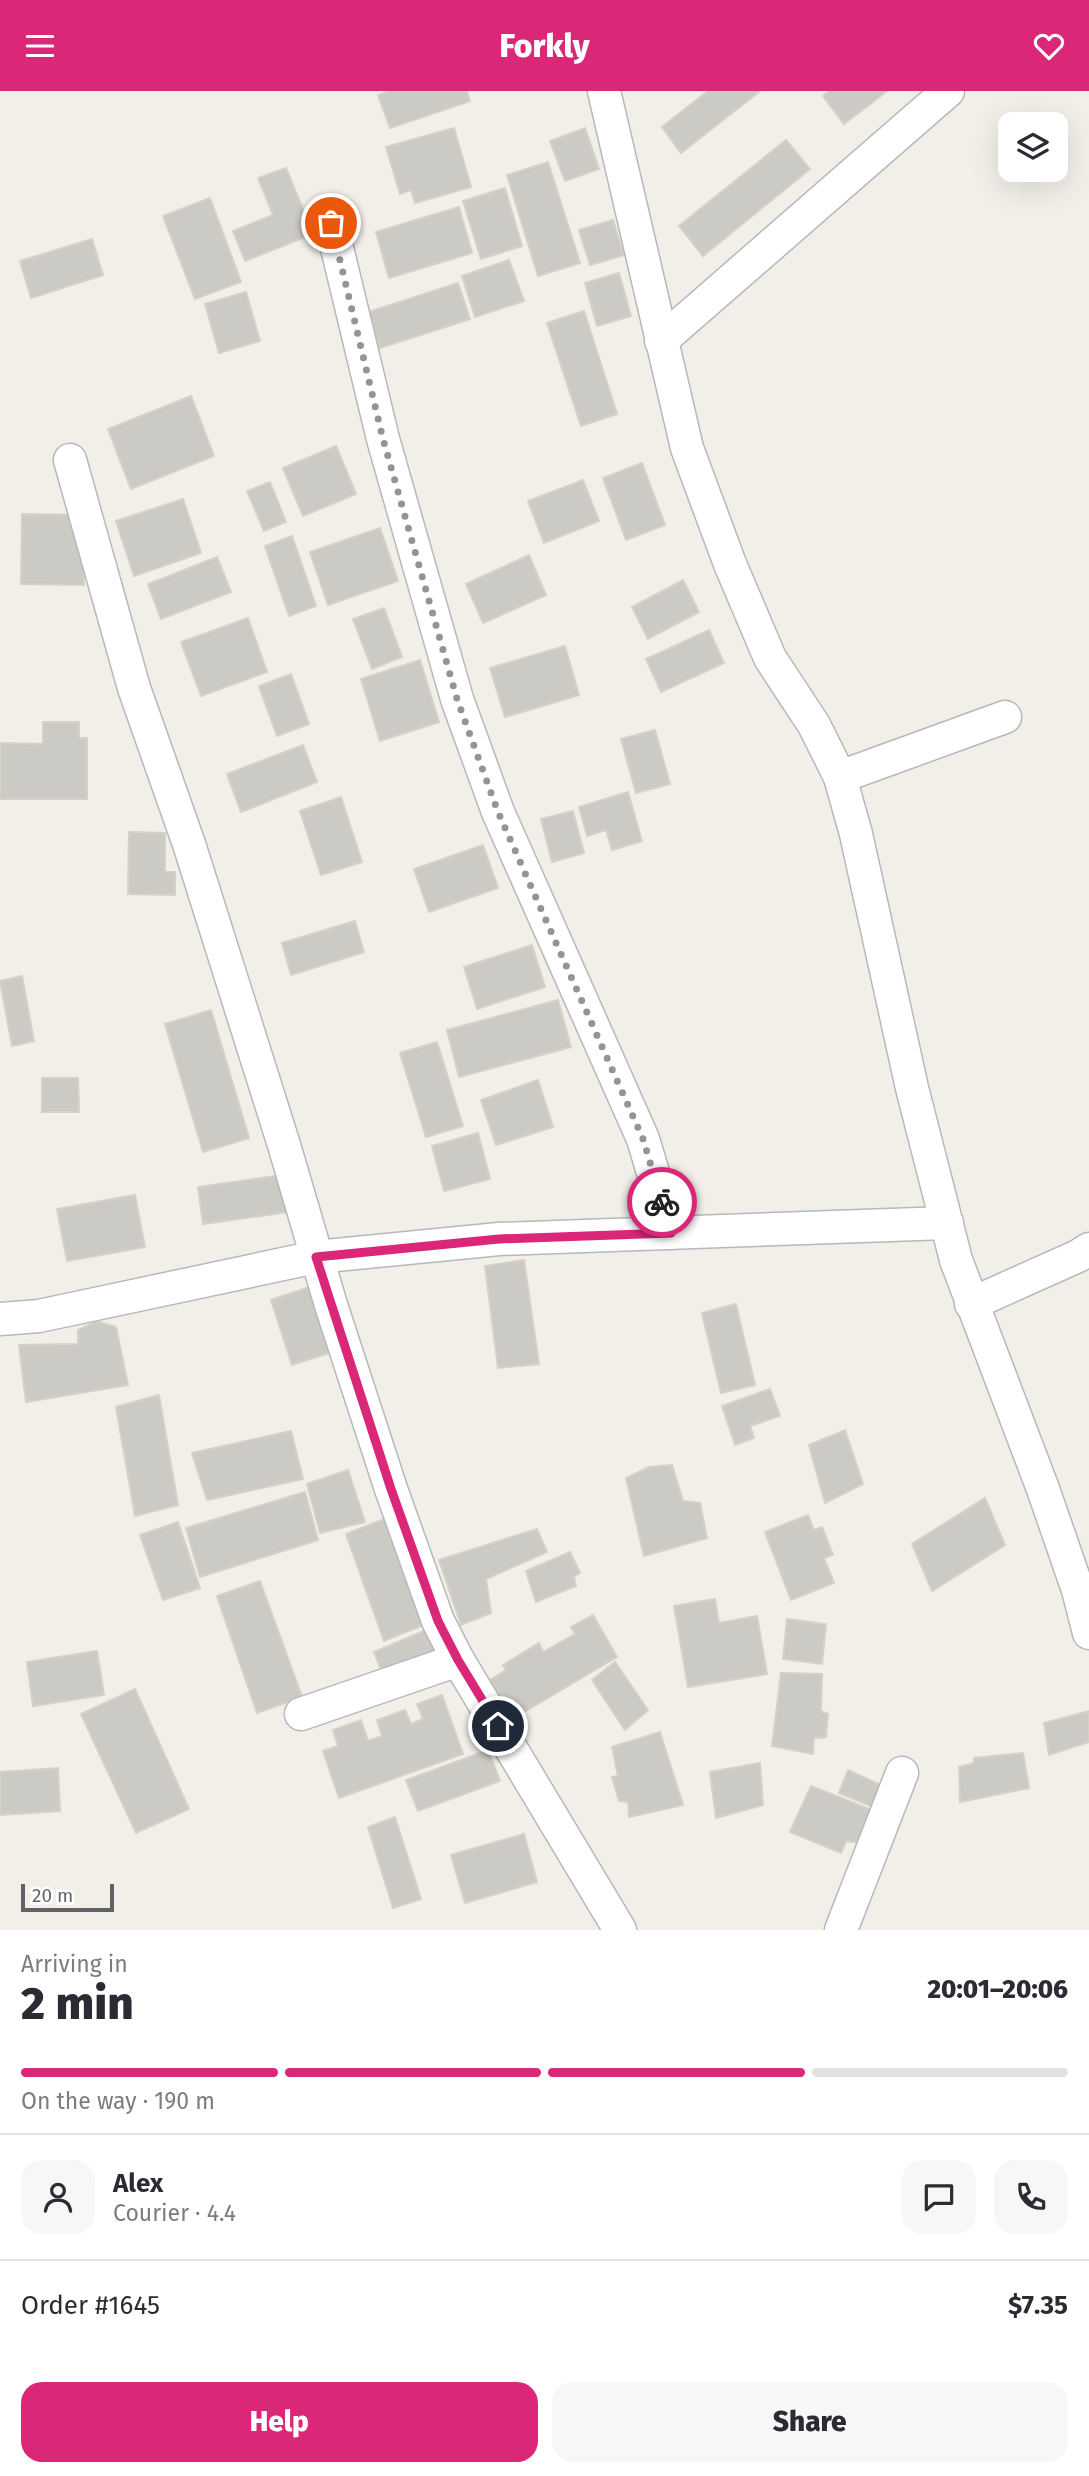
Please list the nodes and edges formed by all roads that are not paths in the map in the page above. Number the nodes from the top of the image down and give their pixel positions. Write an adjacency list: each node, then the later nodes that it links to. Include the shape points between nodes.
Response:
1 (604, 91): 4 (street)
2 (948, 91): 4 (street)
3 (331, 223): 9 (street, via 383,439 457,699 498,812 643,1139)
4 (661, 341): 7 (street, via 687,448 730,563 771,658 814,725)
5 (69, 460): 11 (street, via 134,688 189,844)
6 (1005, 717): 7 (street)
7 (840, 777): 8 (street)
8 (947, 1223): 9 (street); 12 (street)
9 (671, 1233): 11 (street, via 499,1239)
10 (1089, 1249): 12 (street)
11 (316, 1257): 13 (street, via 39,1316); 15 (street, via 395,1501 438,1621)
12 (971, 1304): 14 (street, via 1043,1489)
13 (0, 1319)
14 (1089, 1633)
15 (458, 1660): 16 (street); 18 (street)
16 (301, 1714)
17 (902, 1773): 19 (street)
18 (620, 1930)
19 (841, 1930)

